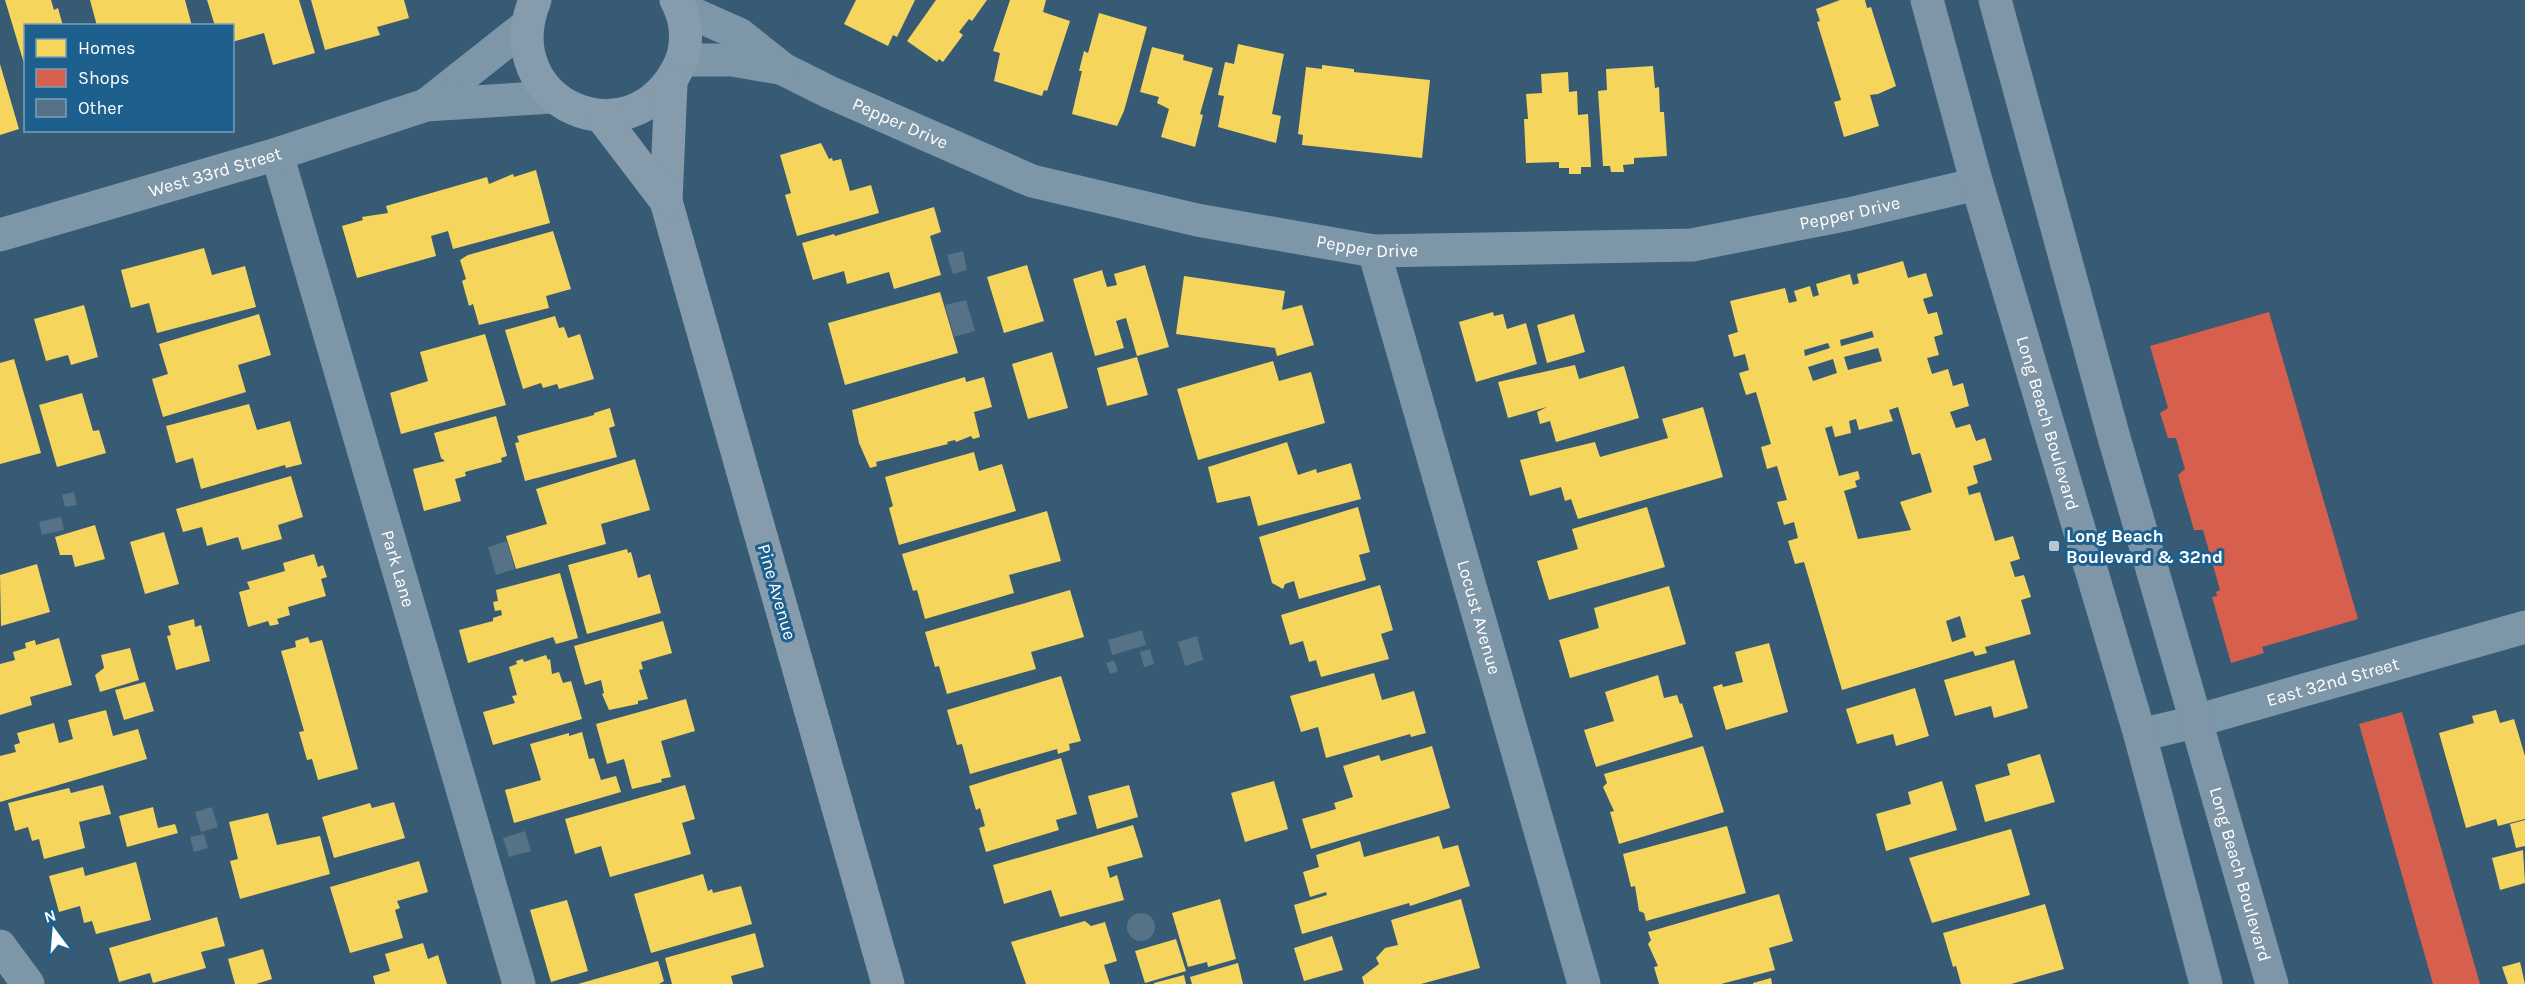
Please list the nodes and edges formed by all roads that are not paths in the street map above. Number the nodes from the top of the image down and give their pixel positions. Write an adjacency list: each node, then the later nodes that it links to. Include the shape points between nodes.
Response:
1 (1928, 0): 11 (main road, Long Beach Boulevard)
2 (1995, 0): 16 (main road, Long Beach Boulevard)
3 (678, 4): 5 (street, Pepper Drive, via 739,34); 6 (street, Pine Avenue, via 686,33)
4 (532, 7): 7 (street, via 527,53 536,77); 8 (street, West 33rd Street)
5 (783, 69): 6 (street, Pepper Drive, via 732,60); 14 (street, Pepper Drive, via 1032,181 1197,220)
6 (677, 71): 9 (street, via 652,102 628,113); 12 (street, Pine Avenue)
7 (553, 97): 8 (street, West 33rd Street); 9 (street, via 576,111)
8 (426, 105): 10 (street, West 33rd Street)
9 (602, 117): 12 (street, Pine Avenue)
10 (277, 154): 13 (street, West 33rd Street); 20 (street, Park Lane)
11 (1977, 184): 14 (street, Pepper Drive, via 1692,245); 17 (main road, Long Beach Boulevard)
12 (666, 201): 21 (street, Pine Avenue)
13 (0, 235)
14 (1374, 251): 22 (street, Locust Avenue)
15 (2525, 627): 16 (street, East 32nd Street)
16 (2196, 721): 17 (street, East 32nd Street); 24 (main road, Long Beach Boulevard)
17 (2140, 735): 23 (main road, Long Beach Boulevard)
18 (0, 946): 19 (street)
19 (28, 984)
20 (519, 984)
21 (888, 984)
22 (1584, 984)
23 (2206, 984)
24 (2272, 984)

